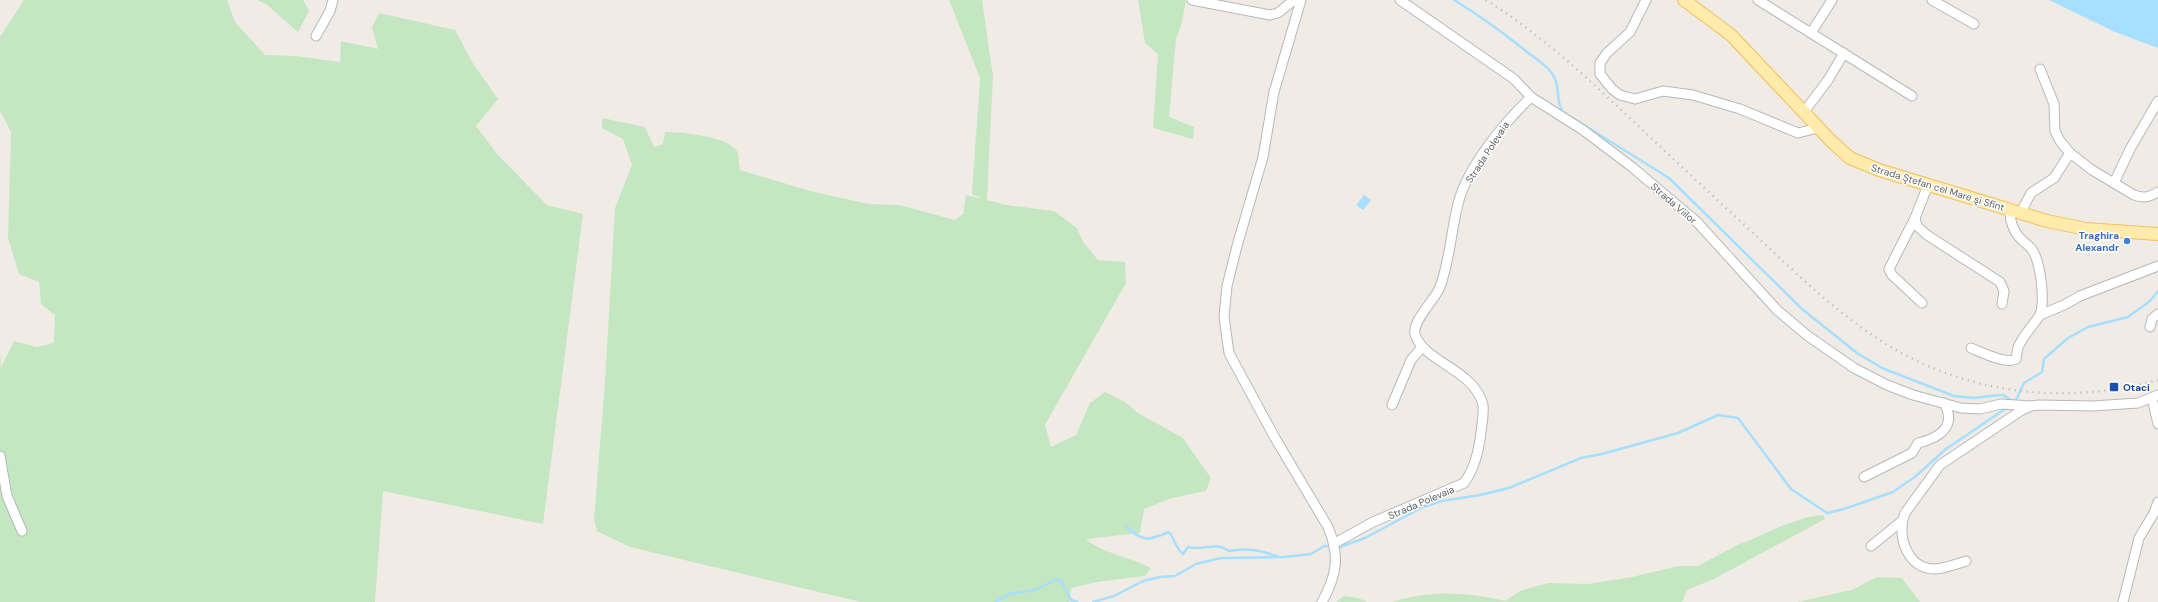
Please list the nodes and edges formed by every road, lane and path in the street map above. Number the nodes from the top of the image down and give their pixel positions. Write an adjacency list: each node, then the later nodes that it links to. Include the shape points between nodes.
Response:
1 (333, 0): 13 (street)
2 (1192, 0): 3 (street, via 1270,15)
3 (1294, 0)
4 (1301, 0): 46 (street, via 1274,92 1264,157 1237,246 1227,286 1224,317 1229,353)
5 (1400, 0): 17 (street, Strada Viilor, via 1514,79)
6 (1646, 0): 20 (street, via 1630,32 1607,53 1599,68 1606,84 1620,95 1640,99 1662,91 1688,94 1740,109 1798,133)
7 (1684, 0): 19 (main road, Strada Ştefan cel Mare şi Sfînt, via 1731,35)
8 (1758, 0): 12 (street)
9 (1832, 0): 12 (street)
10 (1932, 0): 11 (street)
11 (1974, 24)
12 (1811, 33): 14 (street)
13 (316, 36)
14 (1844, 53): 16 (street); 19 (street)
15 (2040, 69): 21 (street, via 2054,104 2055,131)
16 (1912, 96)
17 (1531, 97): 34 (street, Strada Polevaia, via 1502,127 1463,190 1458,202 1440,287 1432,304 1421,316 1415,328); 37 (street, Strada Viilor, via 1611,150 1678,205 1701,226 1762,296 1808,336 1854,368 1887,385)
18 (2158, 101): 22 (street)
19 (1804, 112): 20 (main road, Strada Ştefan cel Mare şi Sfînt)
20 (1818, 128): 23 (main road, Strada Ştefan cel Mare şi Sfînt, via 1850,158)
21 (2070, 153): 22 (street); 25 (street, via 2054,178 2031,193)
22 (2114, 183): 24 (street, via 2141,198)
23 (1928, 185): 25 (main road, Strada Ştefan cel Mare şi Sfînt); 26 (street)
24 (2158, 192)
25 (2015, 211): 27 (main road, Strada Ştefan cel Mare şi Sfînt, via 2086,229); 32 (street, via 2012,224 2036,258 2043,296)
26 (1915, 218): 29 (street, via 1889,269 1892,275); 30 (street, via 1916,226 2000,282 2004,291)
27 (2158, 234)
28 (2158, 266): 32 (street, via 2080,296)
29 (1922, 303)
30 (2002, 304)
31 (2158, 314): 33 (street, via 2152,319)
32 (2040, 315): 35 (street, via 2023,338 2013,361 2003,360)
33 (2150, 327)
34 (1422, 347): 38 (street, via 1411,360); 46 (street, Strada Polevaia, via 1460,373 1473,388 1483,406 1480,444 1471,474 1464,483 1373,522)
35 (1971, 348)
36 (2155, 397): 39 (street, Strada Viilor, via 2138,403 2117,405); 40 (street)
37 (1944, 403): 39 (street, Strada Viilor, via 1976,409 2010,404); 42 (street, via 1949,420 1940,434 1918,443 1912,453)
38 (1392, 405)
39 (2031, 406): 44 (street, via 1940,465 1914,499)
40 (2158, 424)
41 (0, 456): 45 (street, via 7,496)
42 (1864, 477)
43 (2158, 502): 50 (street, via 2139,538)
44 (1902, 521): 47 (street); 48 (street, via 1902,542 1909,555 1922,565 1936,568)
45 (22, 531)
46 (1335, 543): 49 (street, via 1335,569)
47 (1872, 546)
48 (1966, 561)
49 (1322, 602)
50 (2123, 602)

